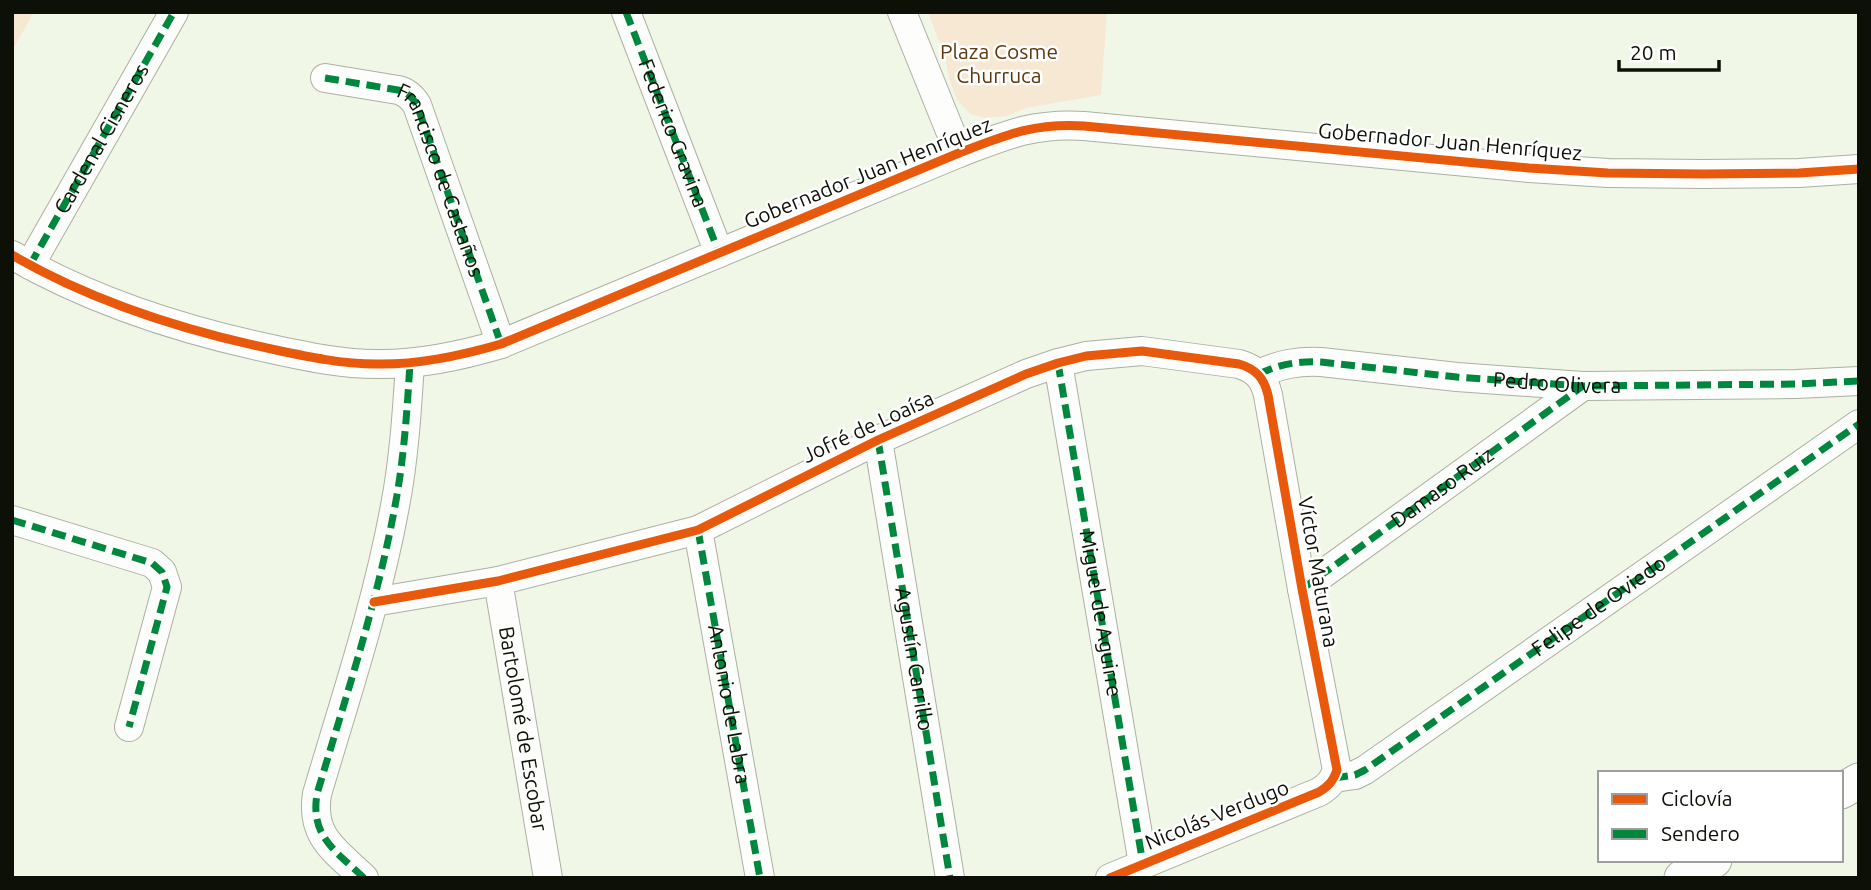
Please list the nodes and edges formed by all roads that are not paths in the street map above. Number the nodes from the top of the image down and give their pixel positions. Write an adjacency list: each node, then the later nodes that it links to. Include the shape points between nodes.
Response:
1 (174, 12): 8 (street, Cardenal Cisneros)
2 (626, 12): 7 (street, Federico Gravina)
3 (902, 12): 5 (street)
4 (326, 78): 9 (street, Francisco de Castaños, via 404,91 414,99)
5 (959, 153): 6 (street, Gobernador Juan Henríquez, via 1018,131 1063,125 1568,171 1703,174); 7 (street, Gobernador Juan Henríquez)
6 (1859, 169)
7 (719, 253): 9 (street, Gobernador Juan Henríquez)
8 (21, 260): 10 (street, Gobernador Juan Henríquez, via 129,309 250,345 344,362)
9 (501, 344): 10 (street, Gobernador Juan Henríquez)
10 (411, 363): 21 (street, via 396,504)
11 (1058, 363): 12 (street, Jofré de Loaísa, via 1142,351 1239,364); 16 (street, Jofré de Loaísa); 27 (street, Miguel de Aguirre)
12 (1259, 374): 14 (street, Pedro Olivera, via 1286,364 1321,362); 20 (street, Víctor Maturana, via 1268,395)
13 (1859, 381): 14 (street, Pedro Olivera)
14 (1583, 386): 20 (street, Damaso Ruiz)
15 (1859, 424): 23 (street, Felipe de Oviedo, via 1365,770)
16 (878, 440): 18 (street, Jofré de Loaísa); 31 (street, Agustín Carrillo)
17 (12, 520): 22 (street, via 152,563 162,572 167,587)
18 (698, 530): 19 (street, Jofré de Loaísa); 30 (street, Antonio de Labra)
19 (498, 581): 21 (street, Jofré de Loaísa); 29 (street, Bartolomé de Escobar)
20 (1302, 589): 23 (street, Víctor Maturana, via 1336,761)
21 (374, 603): 28 (street, via 315,810 325,840)
22 (129, 727)
23 (1334, 778): 27 (street, Nicolás Verdugo, via 1319,792)
24 (1859, 781): 25 (street)
25 (1843, 790)
26 (1710, 862): 33 (street)
27 (1143, 864): 32 (street, Nicolás Verdugo)
28 (364, 878)
29 (548, 878)
30 (760, 878)
31 (950, 878)
32 (1110, 878)
33 (1682, 878)

